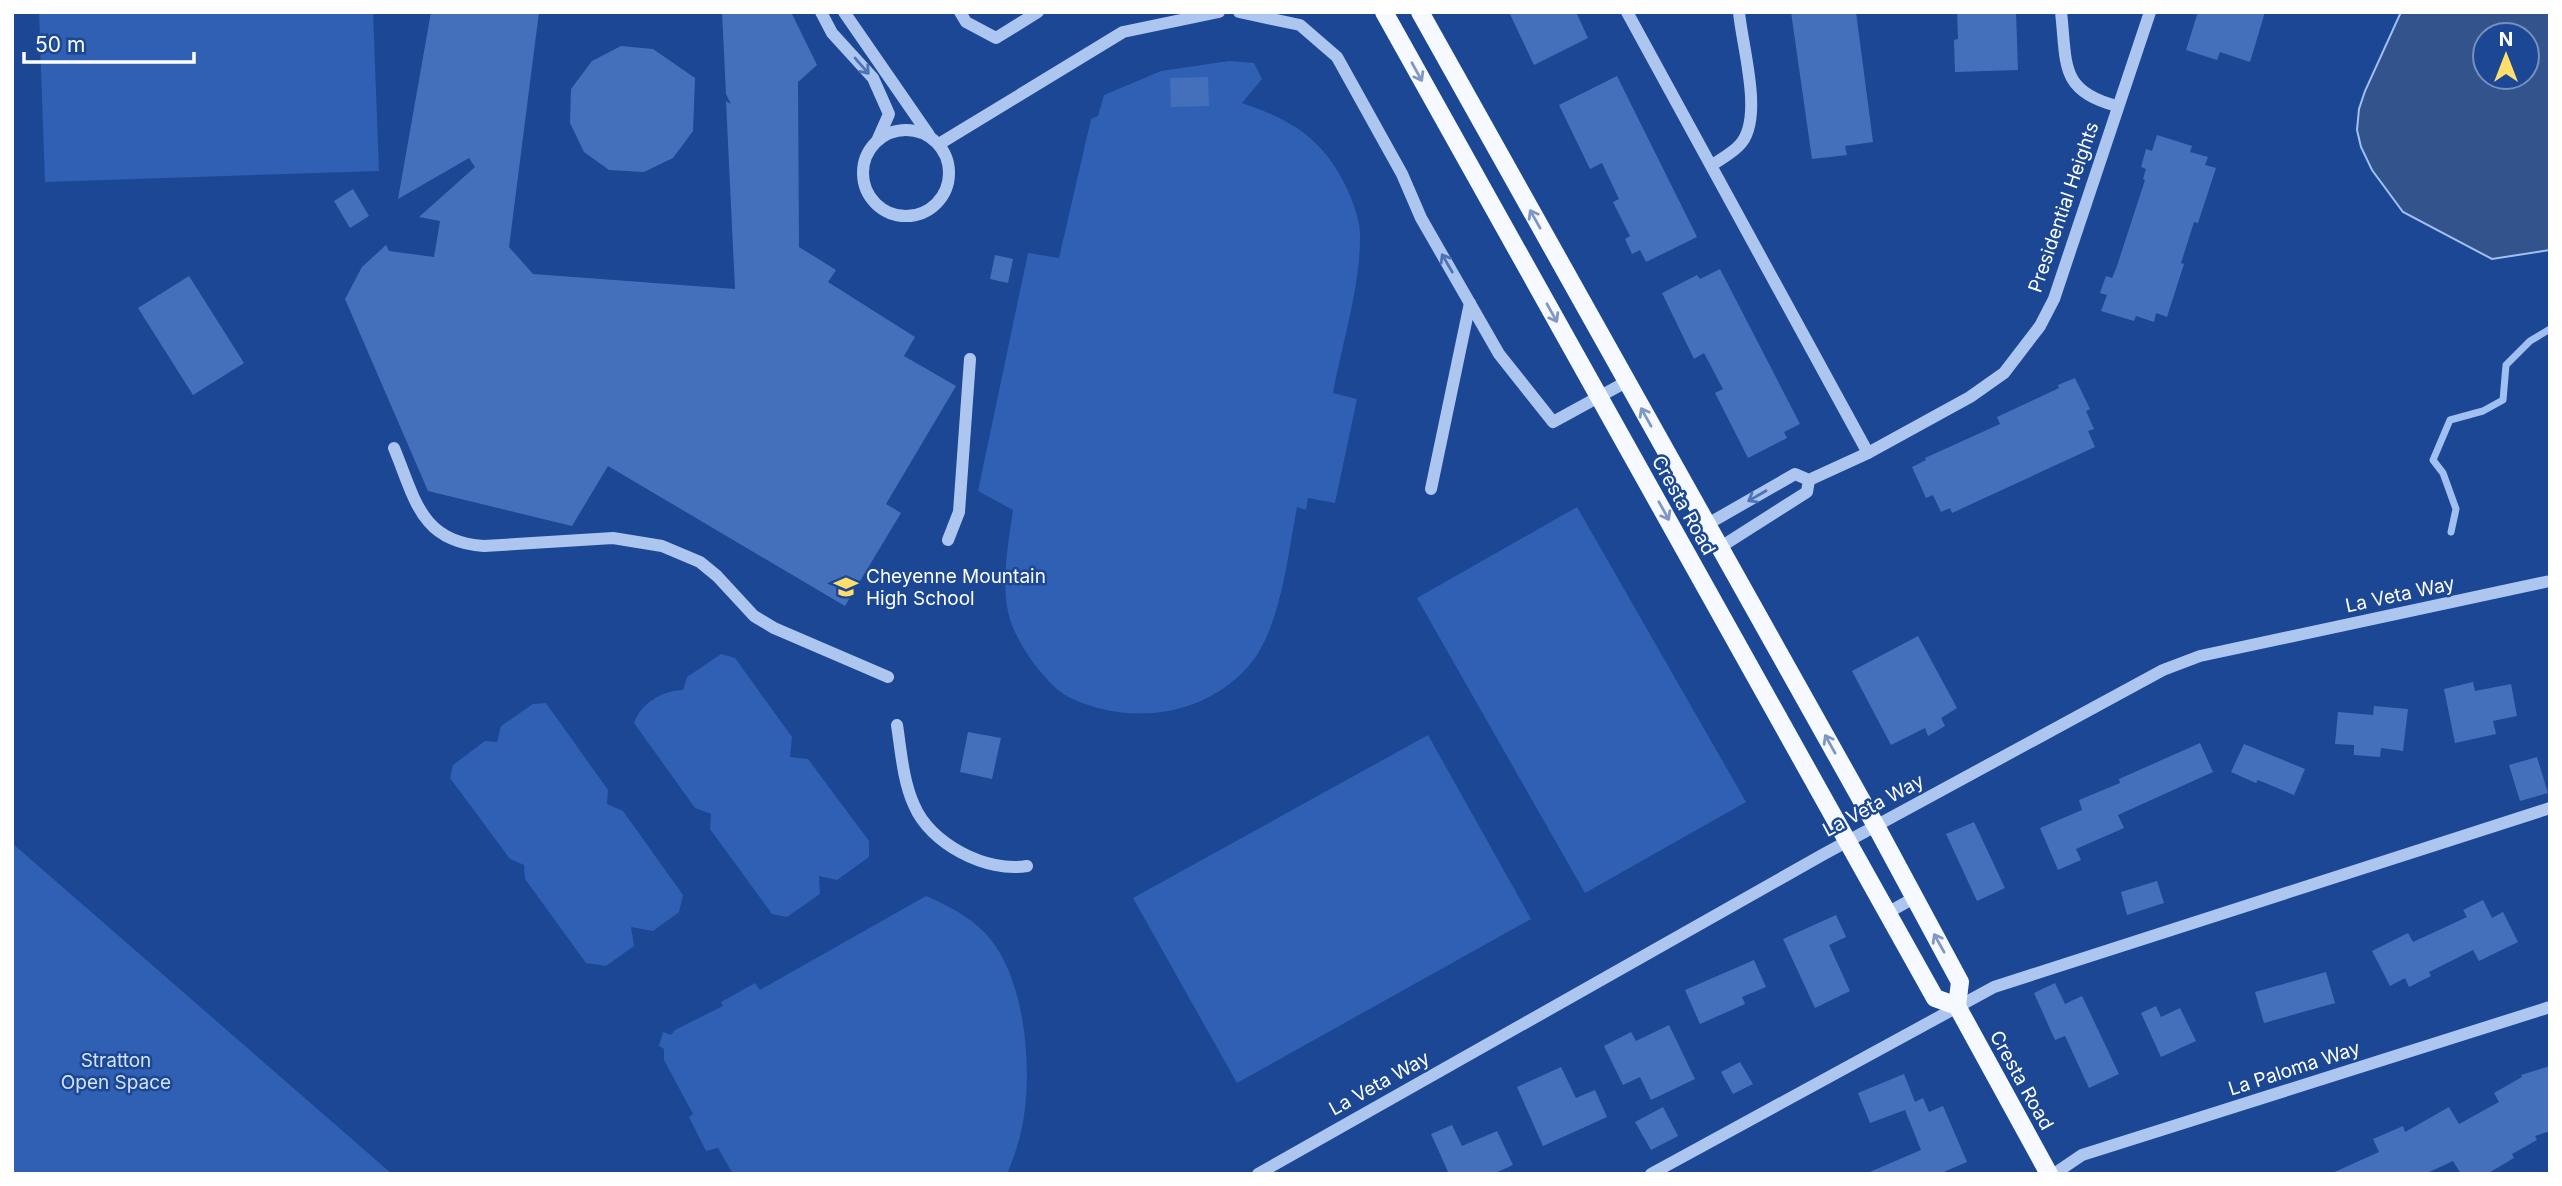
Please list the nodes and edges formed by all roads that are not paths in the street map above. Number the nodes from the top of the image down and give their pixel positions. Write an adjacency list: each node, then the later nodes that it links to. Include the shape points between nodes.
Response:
1 (821, 12): 15 (street, one-way to 15, via 832,33 873,78 888,114)
2 (844, 12): 14 (street)
3 (960, 12): 4 (street, via 966,22 996,38)
4 (1038, 12)
5 (1219, 12): 14 (street, via 1123,32)
6 (1239, 12): 17 (street, one-way to 6, via 1337,57 1300,25)
7 (1384, 12): 20 (main road, Cresta Road, one-way to 20)
8 (1420, 12): 19 (main road, Cresta Road, one-way to 8)
9 (1627, 12): 16 (street)
10 (1739, 12): 16 (street, via 1753,101 1751,123 1742,143)
11 (2061, 12): 13 (street, via 2068,72 2079,90)
12 (2150, 12): 13 (street, Presidential Heights)
13 (2117, 106): 22 (street, Presidential Heights, via 2054,299 2040,326 2004,373)
14 (934, 140): 15 (street, via 902,130); 15 (street, via 947,158 947,187 929,210 915,216 886,212 867,191 863,164)
15 (877, 141)
16 (1712, 165): 22 (street)
17 (1470, 303): 20 (street, via 1499,354 1553,422); 24 (street)
18 (970, 359): 26 (street, via 959,512)
19 (1626, 382): 20 (street); 25 (main road, Cresta Road, one-way to 19)
20 (1600, 397): 33 (main road, Cresta Road, one-way to 33)
21 (394, 448): 29 (street, via 426,521 450,540 484,546 613,538 662,546 700,562 754,616 774,628)
22 (1868, 453): 23 (street, Presidential Heights)
23 (1809, 480): 25 (street, Presidential Heights, one-way to 25, via 1795,474); 27 (street, Presidential Heights, via 1807,492)
24 (1431, 489)
25 (1706, 525): 27 (main road, Cresta Road)
26 (948, 540)
27 (1719, 548): 32 (main road, Cresta Road, one-way to 27)
28 (2550, 581): 32 (street, La Veta Way, via 2180,662)
29 (888, 677)
30 (897, 725): 34 (street, via 908,789 926,826 973,858 1013,868)
31 (2550, 808): 37 (street, via 1994,987)
32 (1876, 826): 33 (street, La Veta Way); 35 (main road, Cresta Road)
33 (1847, 842): 36 (main road, Cresta Road); 39 (street, La Veta Way)
34 (1027, 866)
35 (1914, 898): 36 (street); 37 (main road, Cresta Road, one-way to 35, via 1960,982)
36 (1887, 913): 37 (main road, Cresta Road, via 1935,998)
37 (1958, 1006): 40 (street); 41 (main road, Cresta Road)
38 (2550, 1007): 41 (street, La Paloma Way, via 2082,1155)
39 (1258, 1174)
40 (1651, 1174)
41 (2052, 1174)

